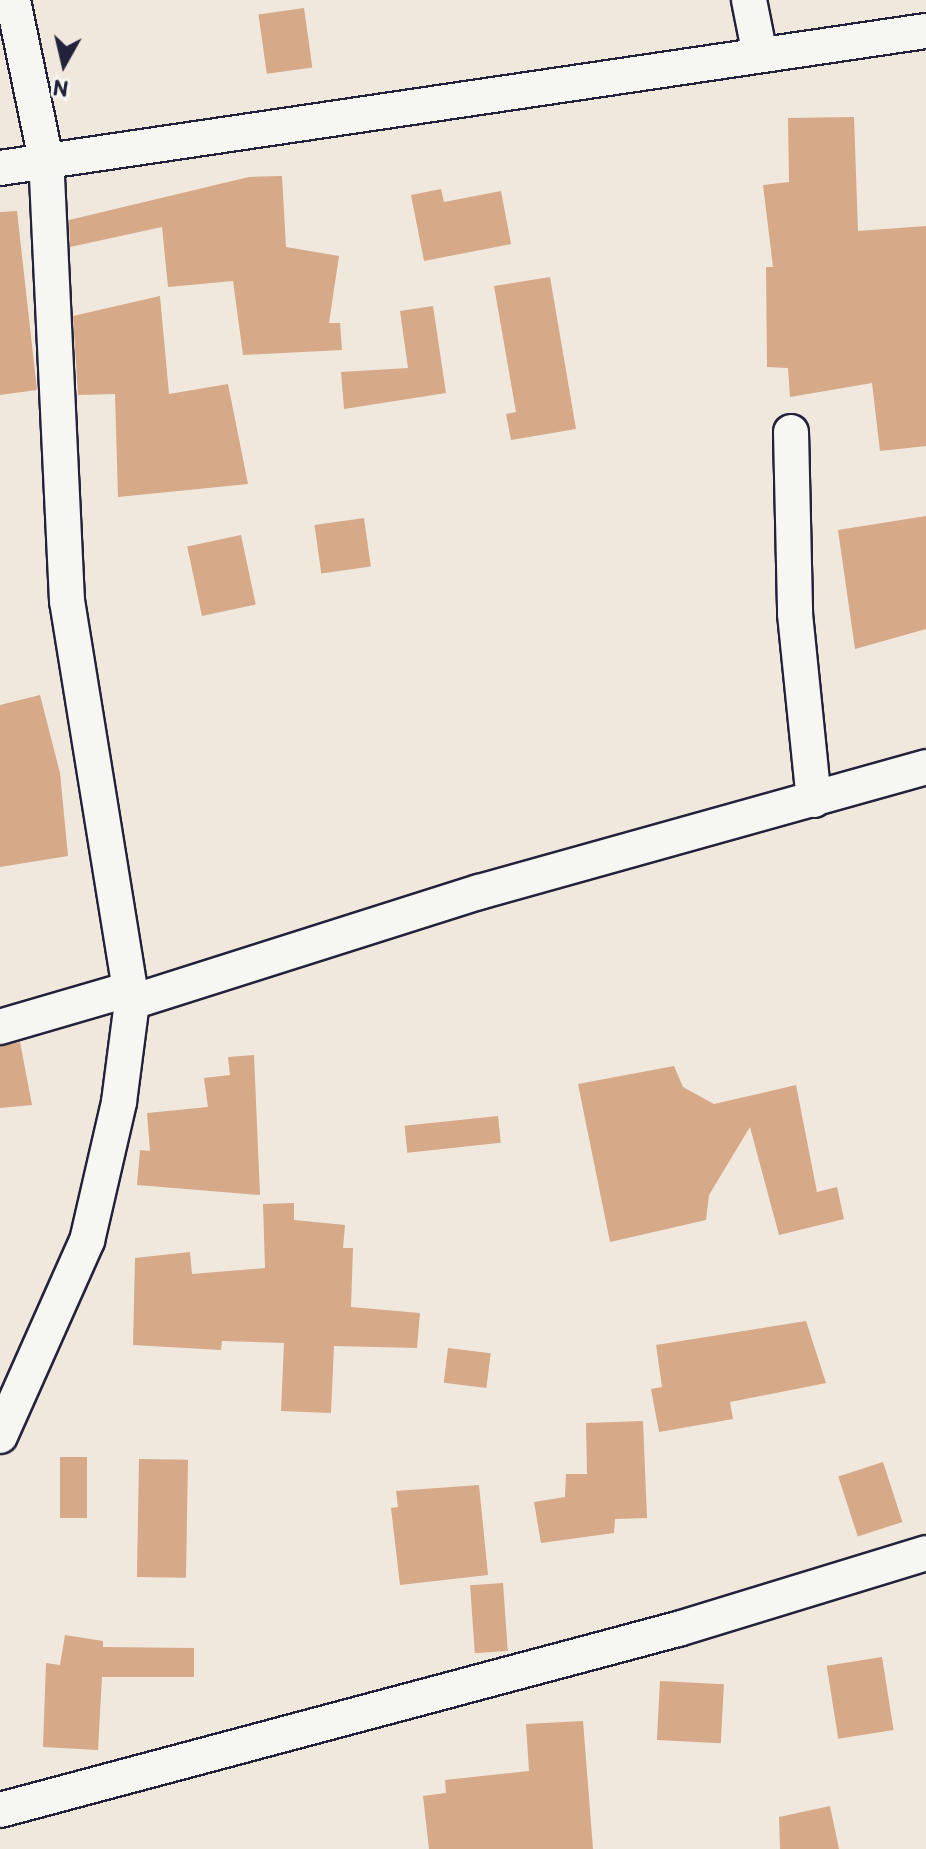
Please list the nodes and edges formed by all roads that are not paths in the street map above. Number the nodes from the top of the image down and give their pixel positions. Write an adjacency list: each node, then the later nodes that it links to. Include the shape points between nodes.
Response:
1 (13, 0): 5 (street)
2 (749, 0): 4 (street)
3 (926, 31): 4 (street)
4 (760, 55): 5 (street)
5 (46, 160): 6 (street); 10 (street, via 67,601)
6 (0, 168)
7 (791, 432): 9 (street, via 795,614)
8 (926, 767): 9 (street)
9 (814, 800): 10 (street)
10 (131, 995): 11 (street); 12 (street, via 87,1241)
11 (0, 1027)
12 (0, 1436)
13 (926, 1553): 14 (street, via 678,1629)
14 (0, 1810)

